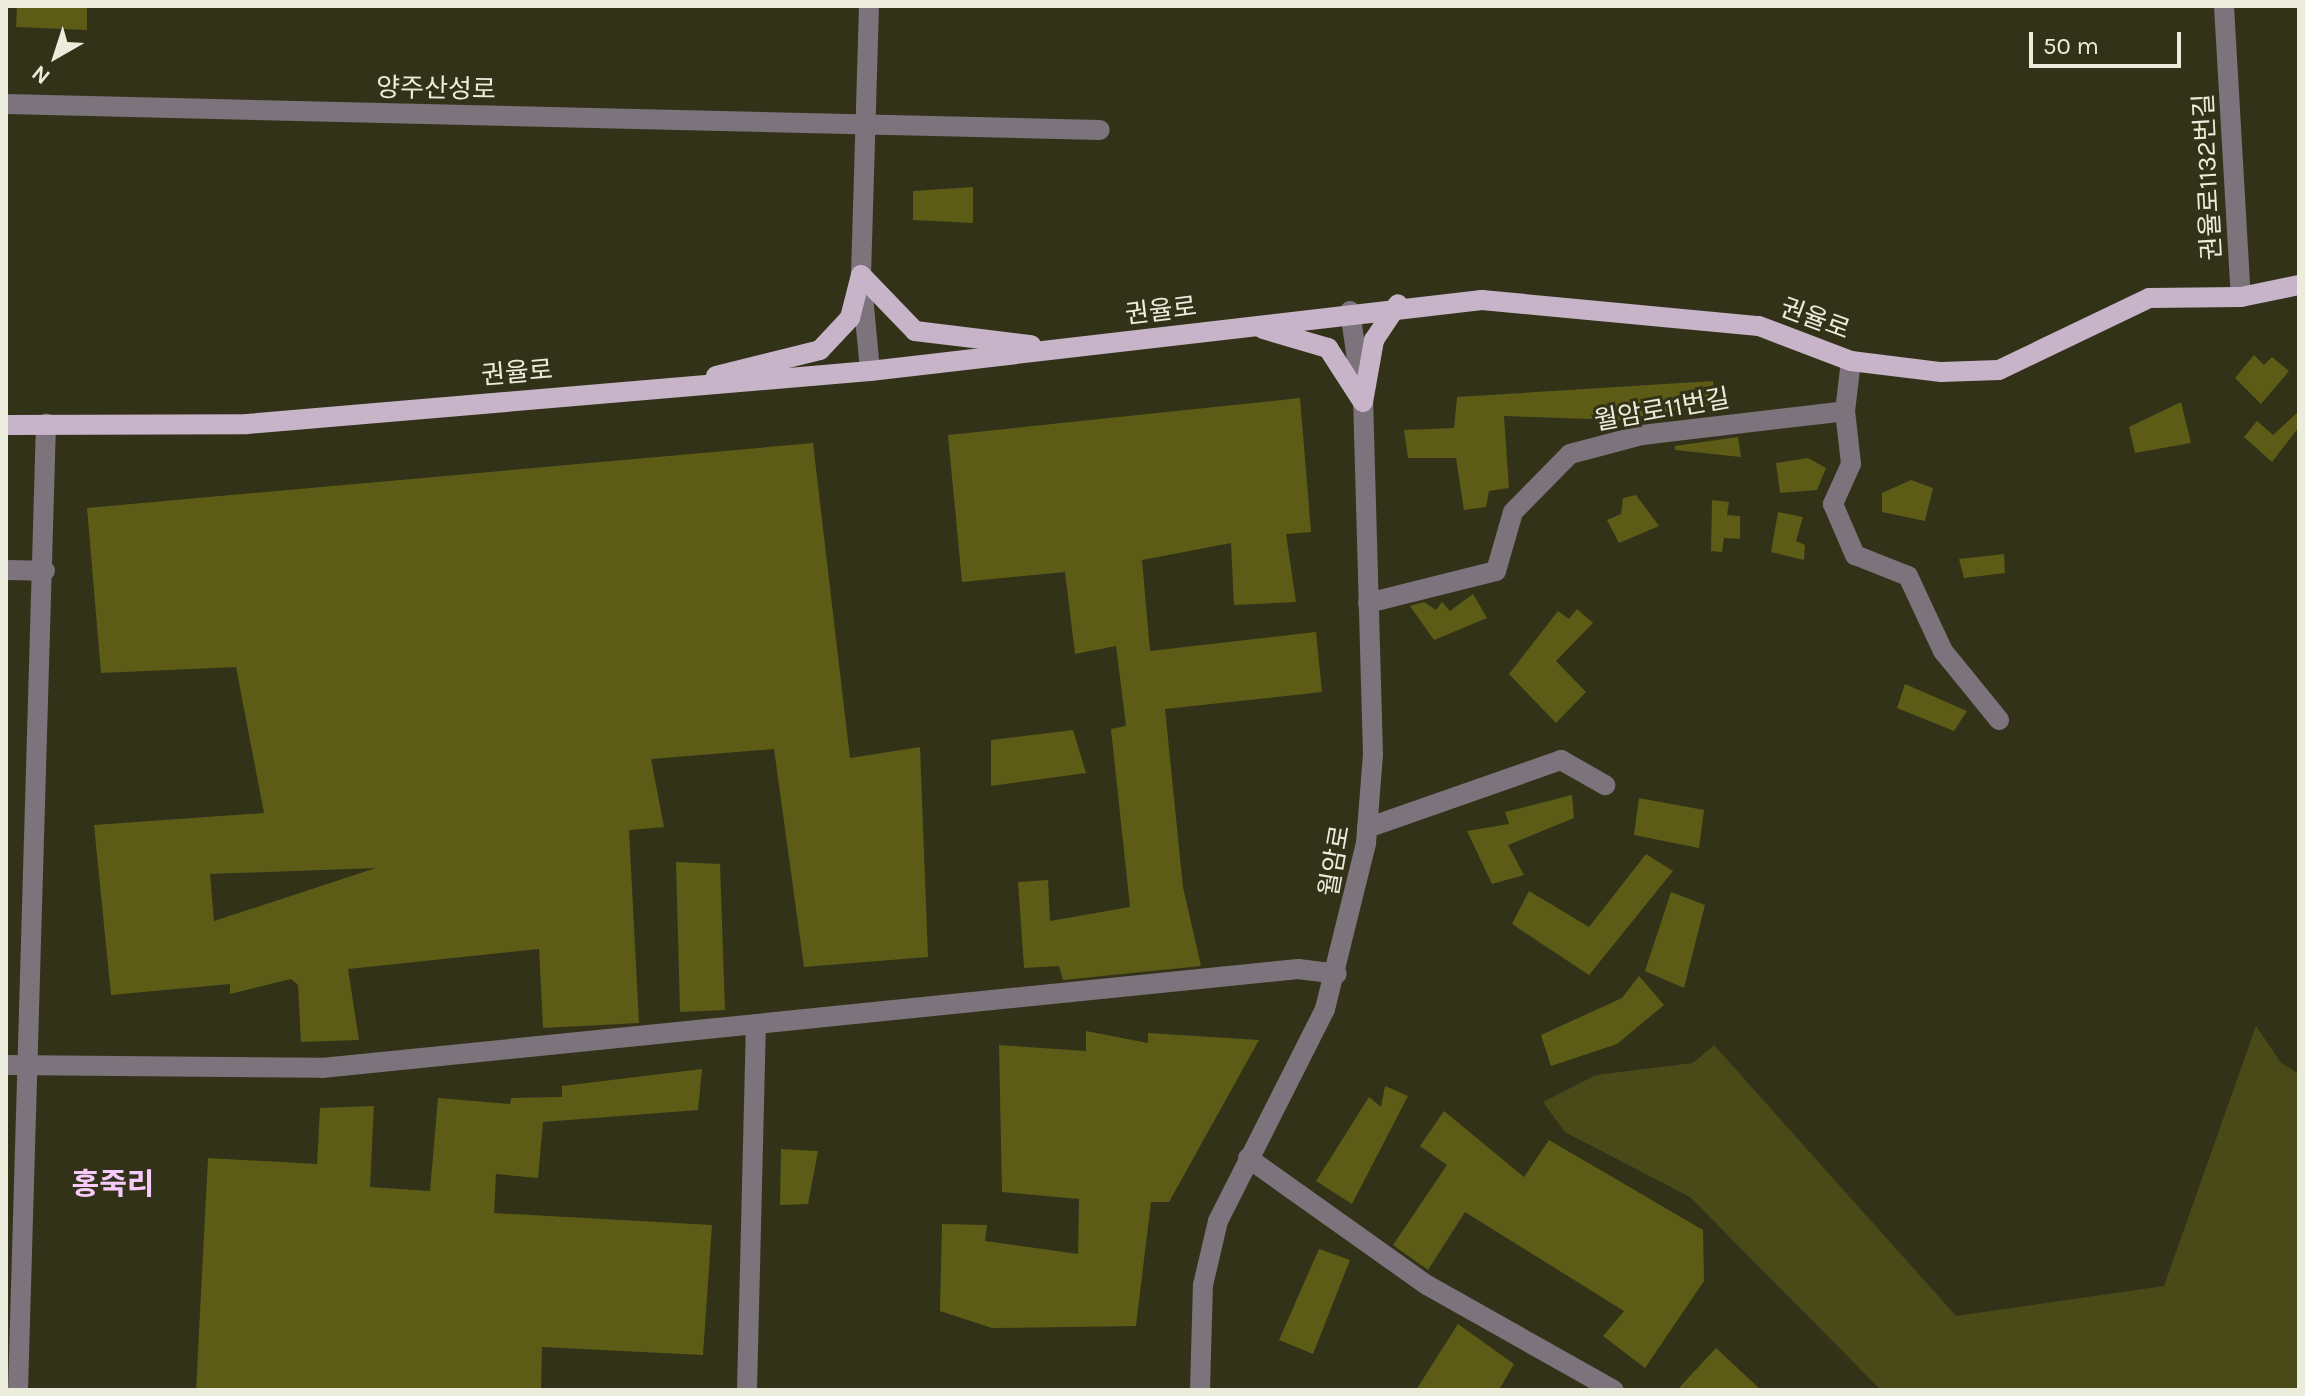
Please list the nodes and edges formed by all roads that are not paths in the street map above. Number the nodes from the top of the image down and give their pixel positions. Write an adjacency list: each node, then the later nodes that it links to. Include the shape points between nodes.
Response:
1 (869, 6): 4 (street)
2 (2224, 6): 8 (street, 권율로1132번길)
3 (6, 104): 4 (street, 양주산성로)
4 (866, 124): 5 (street, 양주산성로); 6 (street)
5 (1100, 130)
6 (861, 275): 12 (main road, via 915,331); 14 (street); 15 (main road, via 850,318 820,350 740,365)
7 (2299, 285): 8 (main road, 권율로)
8 (2241, 297): 13 (main road, 권율로, via 2149,298 1999,370 1941,372)
9 (1398, 304): 10 (main road, 권율로); 13 (main road, 권율로, via 1482,300 1759,326); 16 (main road, via 1374,340)
10 (1350, 311): 11 (main road, 권율로); 16 (street, 월암로)
11 (1252, 326): 12 (main road, 권율로); 16 (main road, via 1328,348)
12 (1058, 349): 14 (main road, 권율로)
13 (1851, 361): 17 (street)
14 (870, 371): 15 (main road, 권율로)
15 (705, 382): 18 (main road, 권율로, via 247,424)
16 (1363, 402): 22 (street, 월암로)
17 (1845, 411): 22 (street, 월암로11번길, via 1642,435 1570,454 1513,512 1496,571); 23 (street, via 1851,464 1833,504 1855,555 1908,576 1943,651)
18 (46, 423): 19 (main road, 권율로); 21 (street)
19 (6, 425)
20 (6, 570): 21 (street)
21 (45, 571): 28 (street)
22 (1368, 603): 25 (street, 월암로)
23 (1999, 720)
24 (1605, 785): 25 (street, via 1561,760)
25 (1367, 828): 26 (street, 월암로)
26 (1337, 974): 27 (street, via 1298,969); 29 (street, 월암로, via 1306,1052)
27 (756, 1024): 28 (street, via 322,1068); 31 (street)
28 (16, 1066): 30 (street)
29 (1248, 1158): 32 (street, 월암로, via 1209,1251); 33 (street, via 1427,1285)
30 (18, 1390)
31 (747, 1390)
32 (1200, 1390)
33 (1613, 1390)

